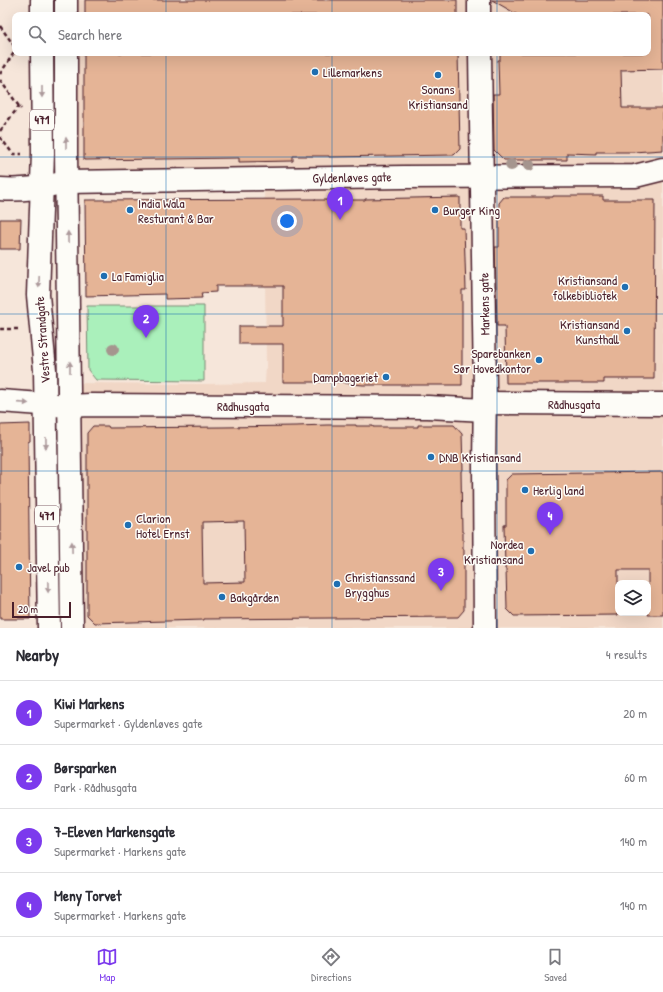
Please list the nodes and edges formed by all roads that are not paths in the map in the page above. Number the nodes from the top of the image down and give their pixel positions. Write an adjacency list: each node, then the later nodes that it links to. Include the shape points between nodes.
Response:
1 (42, 0): 4 (street)
2 (66, 0): 5 (street)
3 (479, 0): 6 (street)
4 (42, 12)
5 (66, 12)
6 (479, 12)
7 (42, 56): 13 (street, Vestre Strandgate / 471, one-way to 13)
8 (66, 56): 12 (street, Vestre Strandgate / 471, one-way to 8)
9 (480, 56): 11 (street, Markens gate)
10 (663, 169): 11 (street, Gyldenløves gate, via 635,176)
11 (482, 176): 12 (street, Gyldenløves gate); 19 (street, Markens gate)
12 (67, 182): 13 (street, Gyldenløves gate); 18 (street, Vestre Strandgate / 471, one-way to 12)
13 (42, 188): 14 (street, Gyldenløves gate); 16 (street, Vestre Strandgate / 471, one-way to 16, via 38,295 45,370)
14 (0, 189)
15 (0, 401): 16 (street, Rådhusgata, one-way to 16)
16 (45, 404): 18 (street, Rådhusgata); 20 (street, Vestre Strandgate / 471, one-way to 20)
17 (663, 404): 19 (street, Rådhusgata)
18 (69, 406): 19 (street, Rådhusgata); 21 (street, Vestre Strandgate / 471, one-way to 18)
19 (485, 407): 22 (street, Markens gate)
20 (48, 628)
21 (72, 628)
22 (485, 628)

